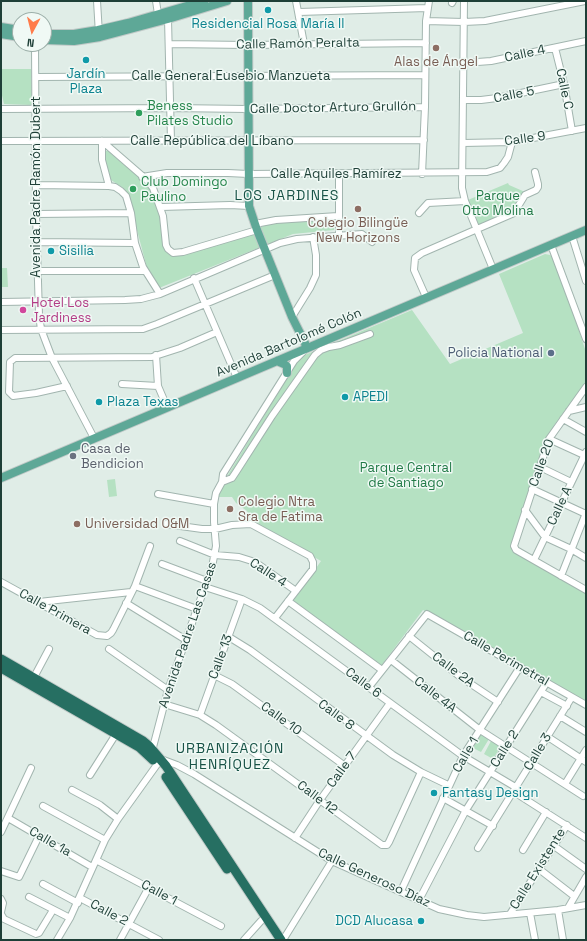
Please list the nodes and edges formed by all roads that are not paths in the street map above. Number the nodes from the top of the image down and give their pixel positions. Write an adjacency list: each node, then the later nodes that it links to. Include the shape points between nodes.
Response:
1 (97, 1): 20 (street)
2 (156, 1): 12 (street)
3 (204, 1): 12 (main road)
4 (227, 1): 13 (main road)
5 (248, 1): 27 (main road)
6 (296, 1): 11 (street)
7 (464, 1): 15 (street)
8 (585, 1): 10 (street)
9 (428, 4): 11 (street); 14 (street)
10 (555, 4): 15 (street, via 485,21)
11 (299, 12): 26 (street)
12 (158, 14): 20 (main road)
13 (168, 19): 20 (main road); 25 (street)
14 (426, 21): 15 (street); 24 (street)
15 (464, 22): 30 (street)
16 (1, 27): 17 (main road)
17 (12, 29)
18 (1, 34): 21 (main road)
19 (52, 34): 20 (main road)
20 (99, 34): 22 (main road, via 74,41)
21 (12, 36)
22 (52, 40)
23 (586, 41): 28 (street, Calle 4)
24 (426, 43): 26 (street, Calle Ramón Peralta); 31 (street)
25 (169, 44): 27 (street, Calle Ramón Peralta); 33 (street)
26 (304, 44): 27 (street, Calle Ramón Peralta)
27 (247, 45): 34 (main road)
28 (555, 48): 30 (street, Calle 4, via 491,61); 35 (street, Calle C)
29 (35, 52): 32 (street, Avenida Padre Ramón Dubert)
30 (464, 63): 36 (street)
31 (426, 75): 34 (street, Calle General Eusebio Manzueta); 37 (street)
32 (36, 76): 33 (street, Calle General Eusebio Manzueta); 41 (street, Avenida Padre Ramón Dubert)
33 (170, 76): 34 (street, Calle General Eusebio Manzueta); 38 (street)
34 (248, 77): 40 (main road)
35 (564, 84): 36 (street, Calle 5, via 497,98); 43 (street, Calle C)
36 (463, 100): 50 (street)
37 (425, 107): 40 (street, Calle Doctor Arturo Grullón); 44 (street)
38 (171, 108): 40 (street, Calle Doctor Arturo Grullón); 41 (street, Calle Doctor Arturo Grullón); 48 (street)
39 (1, 109): 41 (street, Calle Doctor Arturo Grullón)
40 (248, 109): 49 (main road)
41 (36, 110): 46 (street, Avenida Padre Ramón Dubert)
42 (586, 128): 43 (street, Calle 9)
43 (572, 131): 51 (street, Calle 9)
44 (424, 140): 49 (street, Calle República del Líbano); 56 (street)
45 (1, 141): 46 (street, Calle República del Líbano)
46 (36, 141): 47 (street, Calle República del Líbano); 58 (street, Avenida Padre Ramón Dubert)
47 (102, 141): 48 (street, Calle República del Líbano); 57 (street); 59 (street, via 102,160)
48 (171, 141): 49 (street, Calle República del Líbano)
49 (248, 141): 54 (main road)
50 (463, 142): 51 (street, Calle 9); 53 (street)
51 (512, 142): 53 (street, Calle Aquiles Ramírez, via 508,157 500,168 487,172)
52 (535, 172): 68 (street, via 538,187 525,195 514,213)
53 (462, 173): 56 (street, Calle Aquiles Ramírez); 60 (street)
54 (248, 174): 55 (street, Calle Aquiles Ramírez); 57 (street, Calle Aquiles Ramírez, via 167,173); 61 (main road)
55 (339, 174): 56 (street, Calle Aquiles Ramírez); 66 (street)
56 (422, 174)
57 (142, 177): 62 (street, via 153,188)
58 (36, 185): 59 (street); 65 (street, Avenida Padre Ramón Dubert)
59 (109, 186): 63 (street, via 124,193)
60 (465, 201): 64 (street, via 428,203); 68 (street)
61 (249, 206): 62 (street); 67 (main road)
62 (161, 207): 67 (street, via 166,245 173,253 184,252)
63 (131, 213): 65 (street); 74 (street)
64 (419, 213)
65 (36, 214): 73 (street, Avenida Padre Ramón Dubert)
66 (338, 216): 67 (street, via 276,220); 70 (street)
67 (256, 227): 77 (main road)
68 (477, 230): 78 (street); 85 (street, via 415,258 414,270)
69 (586, 230): 71 (main road, Avenida Bartolomé Colón)
70 (339, 235): 72 (street); 75 (street, via 362,234)
71 (572, 236): 76 (main road, Avenida Bartolomé Colón); 83 (street)
72 (313, 238): 77 (street, via 280,242); 89 (street, via 316,275)
73 (36, 242): 74 (street); 79 (street, Avenida Padre Ramón Dubert)
74 (135, 242): 80 (street)
75 (372, 242)
76 (551, 245): 78 (main road, Avenida Bartolomé Colón); 94 (street)
77 (264, 249): 81 (main road); 82 (street)
78 (494, 269): 85 (main road, Avenida Bartolomé Colón)
79 (37, 271): 80 (street); 86 (street, Avenida Padre Ramón Dubert)
80 (145, 271): 84 (street)
81 (275, 275): 88 (street); 89 (main road)
82 (194, 278): 84 (street); 88 (street)
83 (586, 281)
84 (160, 294): 86 (street, via 125,300)
85 (426, 297): 95 (main road, Avenida Bartolomé Colón)
86 (38, 301): 87 (street); 90 (street, Avenida Padre Ramón Dubert)
87 (1, 302)
88 (206, 304): 90 (street, via 143,329); 92 (street)
89 (292, 317): 97 (main road)
90 (41, 329): 91 (street); 99 (street, Avenida Padre Ramón Dubert)
91 (1, 330)
92 (217, 332): 98 (street); 102 (street)
93 (370, 334): 96 (street)
94 (586, 338)
95 (324, 340): 96 (street); 97 (main road, Avenida Bartolomé Colón)
96 (331, 346): 110 (street, via 315,355)
97 (306, 348): 100 (main road, Avenida Bartolomé Colón); 101 (street, Avenida Padre Las Casas)
98 (156, 355): 99 (street); 105 (street)
99 (52, 358): 104 (street, Avenida Padre Ramón Dubert); 104 (street, via 13,359 10,362 9,392 16,397)
100 (277, 361): 101 (main road, via 287,366); 102 (main road, Avenida Bartolomé Colón)
101 (287, 373): 107 (street, Avenida Padre Las Casas)
102 (237, 378): 108 (main road, Avenida Bartolomé Colón)
103 (122, 384): 105 (street)
104 (67, 386): 114 (street, Avenida Padre Ramón Dubert)
105 (158, 386): 108 (street)
106 (586, 386): 111 (street, Calle 20)
107 (268, 404): 110 (street); 119 (street, Avenida Padre Las Casas, via 223,474)
108 (167, 407): 114 (main road, Avenida Bartolomé Colón)
109 (586, 407): 111 (street)
110 (276, 410): 119 (street, via 232,478)
111 (569, 411): 112 (street, Calle 20)
112 (563, 418): 113 (street); 115 (street, Calle 20)
113 (586, 432)
114 (94, 438): 118 (main road, Avenida Bartolomé Colón)
115 (550, 439): 116 (street); 117 (street, Calle 20)
116 (585, 454): 120 (street, Calle A)
117 (540, 467): 120 (street); 121 (street, Calle 20)
118 (1, 478)
119 (222, 482): 123 (street, Avenida Padre Las Casas)
120 (570, 482): 124 (street, Calle A)
121 (532, 489): 124 (street); 125 (street, Calle 20)
122 (158, 494): 123 (street)
123 (214, 504): 128 (street, Avenida Padre Las Casas)
124 (562, 504): 126 (street); 129 (street, Calle A)
125 (525, 510): 129 (street); 135 (street, Calle 20, via 514,547)
126 (586, 514): 132 (street)
127 (166, 524): 128 (street)
128 (215, 529): 133 (street, Avenida Padre Las Casas); 142 (street, via 240,524 255,525 310,556 313,569)
129 (545, 537): 132 (street); 135 (street, Calle A)
130 (180, 541): 133 (street, Calle 4)
131 (150, 546): 140 (street, Calle Primera)
132 (571, 549): 134 (street); 137 (street)
133 (215, 555): 139 (street, Avenida Padre Las Casas); 142 (street, Calle 4, via 239,557 255,562)
134 (586, 558)
135 (534, 560): 137 (street)
136 (162, 564): 139 (street, Calle 6)
137 (561, 576): 141 (street)
138 (1, 582): 146 (street, Calle Primera)
139 (206, 584): 144 (street, Calle 6); 148 (street, Avenida Padre Las Casas)
140 (135, 586): 143 (street, Calle Primera); 148 (street)
141 (586, 589)
142 (296, 591): 145 (street)
143 (131, 592): 146 (street); 147 (street, Calle Primera)
144 (242, 599): 149 (street, Calle 6); 151 (street, Calle 13)
145 (288, 601): 149 (street); 159 (street)
146 (39, 602): 147 (street, Calle Primera, via 102,636 111,634)
147 (126, 603): 152 (street)
148 (197, 609): 152 (street, Avenida Padre Las Casas)
149 (274, 618): 163 (street, Calle 6)
150 (409, 636): 156 (street); 157 (street, Calle Perimetral, via 427,614); 167 (street, Calle 2A, via 459,676)
151 (229, 637): 160 (street, Calle 13); 177 (street, Calle 8)
152 (186, 640): 164 (street, Avenida Padre Las Casas)
153 (49, 649): 161 (street)
154 (109, 649): 164 (street)
155 (1, 659): 161 (highway)
156 (391, 660): 159 (street); 174 (street, Calle 4A)
157 (520, 667): 162 (street, Calle Perimetral); 167 (street, Calle 1)
158 (1, 668): 161 (highway)
159 (382, 670): 163 (street)
160 (214, 675): 172 (street, Calle 13); 186 (street, Calle 10, via 232,684)
161 (32, 681): 176 (highway); 181 (highway, via 143,741)
162 (547, 682): 165 (street, Calle 2); 166 (street, Calle Perimetral)
163 (369, 687): 168 (street, Calle 6)
164 (168, 690): 169 (street, Avenida Padre Las Casas)
165 (541, 692): 171 (street); 179 (street, Calle 2)
166 (572, 697): 170 (street, Calle Perimetral); 171 (street, Calle 3)
167 (498, 702): 174 (street, Calle 1)
168 (390, 703): 177 (street, Calle 7); 182 (street, Calle 6)
169 (164, 704): 172 (street, Calle 12); 181 (street, Avenida Padre Las Casas)
170 (586, 705)
171 (567, 706): 173 (street, Calle 3)
172 (200, 715): 197 (street, Calle 12)
173 (560, 716): 175 (street); 178 (street, Calle 3)
174 (480, 730): 179 (street); 182 (street, Calle 1)
175 (586, 732)
176 (116, 734): 181 (highway); 190 (street)
177 (366, 737): 186 (street, Calle 7); 188 (street, Calle 8)
178 (548, 737): 183 (street); 185 (street, Calle 3)
179 (506, 747): 185 (street); 189 (street, Calle 2)
180 (586, 750): 183 (street)
181 (151, 753): 184 (highway)
182 (463, 756): 189 (street, Calle 6); 192 (street, Calle 1)
183 (583, 760): 191 (street)
184 (159, 762): 202 (street); 207 (street, Calle Generoso Díaz, via 177,764); 236 (highway); 244 (highway)
185 (532, 762): 191 (street); 194 (street, Calle 3)
186 (345, 766): 197 (street, Calle 7)
187 (31, 768): 201 (street)
188 (421, 772): 192 (street, Calle 8); 197 (street, Calle 12, via 386,845 382,845)
189 (491, 772): 194 (street, Calle 6); 199 (street, Calle 2)
190 (90, 775)
191 (564, 784): 195 (street)
192 (448, 785): 196 (street, Calle 1)
193 (72, 790): 202 (street, via 100,805)
194 (515, 790): 200 (street); 204 (street, Calle 3)
195 (583, 796)
196 (443, 798): 199 (street); 222 (street, Calle 1)
197 (320, 800): 207 (street, Calle 7)
198 (43, 806): 209 (street)
199 (466, 810): 204 (street); 227 (street, Calle 2)
200 (546, 812): 203 (street); 212 (street)
201 (8, 818): 205 (street); 206 (street, Calle 1a)
202 (118, 819): 209 (street)
203 (567, 825): 208 (street); 210 (street, Calle Existente)
204 (493, 826): 211 (street, Calle 3)
205 (1, 832)
206 (40, 836): 215 (street, Calle 1a); 218 (street, via 19,877)
207 (295, 838): 214 (street, Calle Generoso Díaz)
208 (586, 838)
209 (105, 840): 213 (street)
210 (554, 846): 216 (street); 217 (street, Calle Existente)
211 (478, 848)
212 (523, 850)
213 (96, 860): 215 (street); 221 (street, Calle 1)
214 (332, 861): 222 (street, Calle Generoso Díaz); 244 (street)
215 (92, 867): 226 (street)
216 (586, 869)
217 (539, 870): 223 (street); 234 (street, Calle Existente)
218 (1, 871)
219 (586, 877): 223 (street)
220 (44, 884): 226 (street, Calle 2)
221 (149, 887): 237 (street); 238 (street, Calle 1)
222 (401, 891): 227 (street, Calle Generoso Díaz)
223 (574, 896): 229 (street)
224 (29, 897): 230 (street)
225 (1, 899): 233 (street)
226 (79, 900): 235 (street); 237 (street, Calle 2)
227 (419, 900): 234 (street, Calle Generoso Díaz, via 439,909 467,915 484,917)
228 (586, 905): 229 (street, Calle Generoso Díaz)
229 (568, 908): 231 (street, Calle Generoso Díaz)
230 (52, 910): 233 (street, via 36,934 4,919); 235 (street)
231 (558, 910): 232 (street, Calle Generoso Díaz); 246 (street)
232 (530, 912): 234 (street, Calle Generoso Díaz); 245 (street)
233 (1, 913)
234 (510, 914)
235 (70, 918): 239 (street)
236 (261, 921): 242 (street); 243 (highway)
237 (129, 924): 240 (street); 241 (street, Calle 2)
238 (221, 926)
239 (57, 940)
240 (120, 940)
241 (159, 940)
242 (244, 940)
243 (274, 940)
244 (282, 940)
245 (535, 940)
246 (563, 940)

